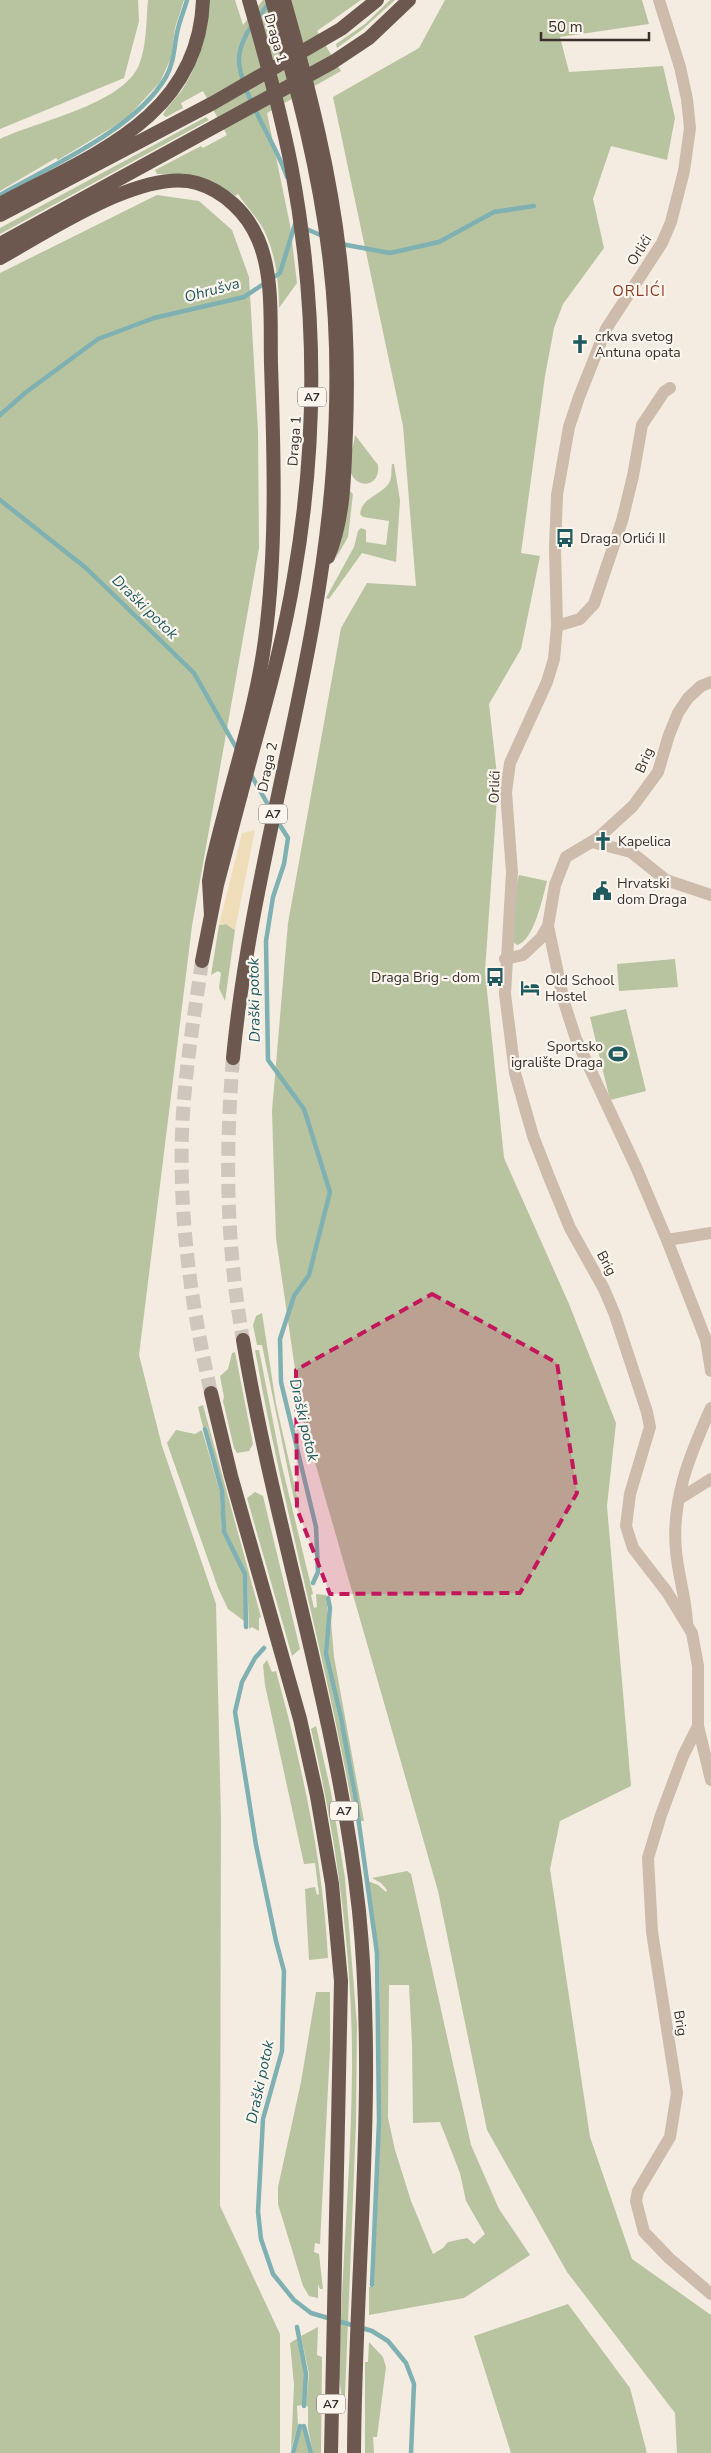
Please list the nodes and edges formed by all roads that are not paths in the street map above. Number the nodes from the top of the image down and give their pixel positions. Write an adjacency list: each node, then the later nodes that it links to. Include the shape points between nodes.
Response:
1 (203, 0): 8 (highway, via 199,36 187,68 174,91 148,119 122,138)
2 (249, 0): 16 (highway, Draga 1 / A7, bridge, via 277,100 302,231 312,352 312,412 308,474 290,602)
3 (272, 0): 13 (highway, Draga 1 / A7, via 300,103 324,219)
4 (284, 0): 13 (highway, bridge, via 331,192 344,305 347,387)
5 (377, 0): 9 (highway, bridge, via 322,41 213,103)
6 (409, 0): 10 (highway, bridge, via 369,38 333,62)
7 (659, 0): 14 (street, Orlići, via 683,78 690,118 688,147 671,222 654,257 606,329 579,397 563,451 555,548)
8 (0, 204)
9 (0, 215)
10 (0, 244)
11 (0, 258): 16 (highway, via 104,202 164,181 196,183 221,195 245,217 259,241 269,295 273,488 265,640)
12 (670, 388): 14 (street, via 642,425 622,521 594,604 580,619)
13 (341, 431): 22 (highway, Draga 2 / A7, via 343,504 335,540 320,576 258,889)
14 (557, 626): 20 (street, Orlići, via 554,659 547,682 518,743 507,779 512,872)
15 (711, 682): 17 (street, Brig, via 688,698 678,713 653,780 633,806)
16 (236, 793): 21 (highway, A7)
17 (592, 842): 18 (street, via 631,852 666,880); 19 (street, Brig, via 574,851 561,866)
18 (711, 895)
19 (548, 926): 20 (street, Brig, via 523,955); 24 (street, Brig, via 564,1002 576,1039)
20 (505, 958): 31 (street, Brig, via 505,994 515,1073 533,1136 561,1209 615,1316 650,1427 630,1494 626,1526 636,1553)
21 (202, 961)
22 (233, 1058)
23 (711, 1233): 24 (street)
24 (667, 1240): 26 (street, Brig, via 706,1340)
25 (243, 1340): 36 (highway, A7, via 267,1465 340,1785 358,1908 365,2009 366,2093 354,2358)
26 (711, 1371)
27 (211, 1393): 35 (highway, A7, via 231,1476 300,1719 332,1884 341,1981)
28 (711, 1408): 30 (street, Brig, via 691,1452)
29 (711, 1479): 30 (street)
30 (679, 1499): 31 (street, Brig, via 675,1545)
31 (688, 1623): 32 (street, Brig, via 696,1644)
32 (698, 1726): 33 (street, Brig); 34 (street, Brig, via 683,1756 648,1858 652,1932 677,2092 670,2137 638,2191 636,2201 644,2232)
33 (711, 1780)
34 (711, 2294)
35 (331, 2453)
36 (354, 2453)

